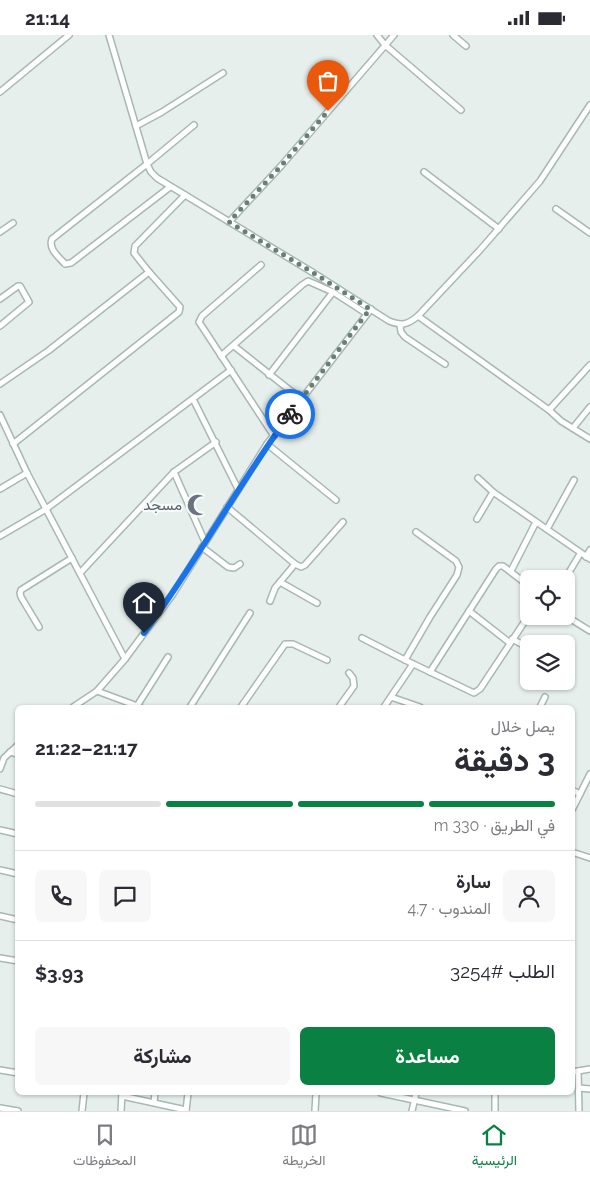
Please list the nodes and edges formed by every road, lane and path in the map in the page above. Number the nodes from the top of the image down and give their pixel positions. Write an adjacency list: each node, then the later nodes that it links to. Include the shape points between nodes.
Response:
1 (69, 35): 9 (street)
2 (109, 35): 13 (street)
3 (376, 35): 6 (street)
4 (394, 35): 6 (street)
5 (453, 35): 7 (street)
6 (385, 45): 11 (street); 19 (street)
7 (466, 46)
8 (223, 73): 13 (street)
9 (0, 92)
10 (590, 105): 21 (street, via 540,181)
11 (461, 110)
12 (194, 125): 14 (street)
13 (136, 126): 14 (street)
14 (147, 165): 16 (street, via 158,179); 16 (street, via 52,239 52,248 65,264 71,263)
15 (424, 172): 21 (street)
16 (170, 187): 17 (street)
17 (185, 195): 19 (street); 25 (street, via 135,246 134,253)
18 (556, 209): 23 (street)
19 (229, 222): 28 (street)
20 (13, 223): 22 (street)
21 (499, 229): 29 (street)
22 (0, 232)
23 (590, 233)
24 (261, 265): 33 (street, via 199,321)
25 (149, 272): 38 (street); 48 (street, via 180,307 179,312)
26 (333, 292): 28 (street); 32 (street, via 308,281); 37 (street)
27 (0, 299): 31 (street, via 20,286 29,302)
28 (369, 311): 30 (street); 40 (street)
29 (418, 316): 30 (street, via 409,324); 42 (street)
30 (400, 325): 34 (street, via 405,337)
31 (0, 326)
32 (234, 346): 33 (street); 37 (street)
33 (221, 356): 36 (street)
34 (445, 364)
35 (590, 365): 42 (street)
36 (231, 370): 39 (street); 45 (street)
37 (269, 375): 40 (street)
38 (0, 384)
39 (193, 399): 47 (street); 59 (street)
40 (301, 399): 45 (street)
41 (590, 407): 44 (street)
42 (549, 410): 44 (street)
43 (0, 415): 48 (street)
44 (573, 428): 46 (street)
45 (274, 436): 49 (street)
46 (590, 439)
47 (216, 442): 50 (street); 55 (street)
48 (14, 444): 51 (street)
49 (268, 444): 55 (street); 57 (street)
50 (174, 472): 66 (street); 75 (street)
51 (28, 473): 54 (street); 59 (street)
52 (478, 479): 56 (street)
53 (574, 480): 63 (street)
54 (0, 489)
55 (238, 489): 58 (street)
56 (493, 492): 60 (street); 62 (street)
57 (336, 500)
58 (227, 507): 66 (street); 71 (street)
59 (46, 509): 65 (street); 69 (street)
60 (477, 519)
61 (343, 522): 71 (street, via 305,565 301,567)
62 (536, 522): 63 (street); 74 (street)
63 (547, 529): 68 (street)
64 (416, 532): 92 (street, via 460,567)
65 (0, 536)
66 (203, 544): 72 (street, via 228,567); 90 (street, via 173,594)
67 (590, 550): 70 (street)
68 (580, 554): 70 (street); 73 (street)
69 (72, 558): 75 (street); 84 (street, via 20,593)
70 (588, 558)
71 (295, 563): 77 (street)
72 (240, 565)
73 (570, 570)
74 (511, 571): 76 (street); 80 (street, via 499,566)
75 (80, 573): 90 (street)
76 (520, 578)
77 (280, 582): 78 (street); 79 (street)
78 (270, 601)
79 (317, 603)
80 (469, 611): 87 (street); 94 (street)
81 (250, 613): 102 (street)
82 (575, 621): 85 (street)
83 (522, 625): 87 (street)
84 (39, 627)
85 (590, 631)
86 (362, 638): 92 (street)
87 (511, 641): 88 (street); 94 (street, via 480,689 474,693)
88 (520, 644)
89 (168, 657): 101 (street)
90 (124, 659): 96 (street)
91 (327, 660): 103 (street, via 285,643)
92 (405, 660): 93 (street)
93 (414, 664): 94 (street); 97 (street)
94 (430, 672)
95 (349, 673): 104 (street, via 354,686)
96 (97, 691): 99 (street); 100 (street)
97 (392, 697): 105 (street); 106 (street)
98 (545, 697): 107 (street)
99 (76, 705)
100 (134, 705)
101 (140, 705)
102 (191, 705)
103 (242, 705)
104 (340, 705)
105 (386, 705)
106 (414, 705)
107 (541, 705)
108 (15, 747): 109 (street)
109 (10, 751): 110 (street); 111 (street)
110 (15, 753)
111 (2, 756): 112 (street)
112 (0, 769)
113 (590, 774): 117 (street)
114 (0, 789): 116 (street)
115 (575, 792): 117 (street)
116 (15, 793)
117 (580, 794): 118 (street)
118 (575, 805)
119 (0, 830): 120 (street)
120 (15, 834)
121 (575, 853): 122 (street)
122 (590, 858)
123 (0, 869): 124 (street)
124 (15, 873)
125 (0, 916): 126 (street)
126 (15, 919)
127 (0, 958): 128 (street)
128 (15, 960)
129 (590, 1069): 132 (street)
130 (0, 1070): 131 (street)
131 (15, 1072)
132 (575, 1072): 133 (street)
133 (579, 1089): 134 (street); 155 (street)
134 (590, 1089)
135 (84, 1095): 149 (street)
136 (122, 1095): 150 (street)
137 (126, 1095): 145 (street)
138 (154, 1095): 145 (street)
139 (188, 1095): 147 (street)
140 (316, 1095): 151 (street)
141 (390, 1095): 144 (street)
142 (416, 1095): 144 (street)
143 (495, 1095): 154 (street)
144 (415, 1100): 152 (street); 153 (street)
145 (154, 1102): 147 (street)
146 (0, 1107): 148 (street)
147 (186, 1110)
148 (18, 1111)
149 (82, 1111)
150 (121, 1111)
151 (314, 1111)
152 (412, 1111)
153 (465, 1111)
154 (495, 1111)
155 (579, 1111)

